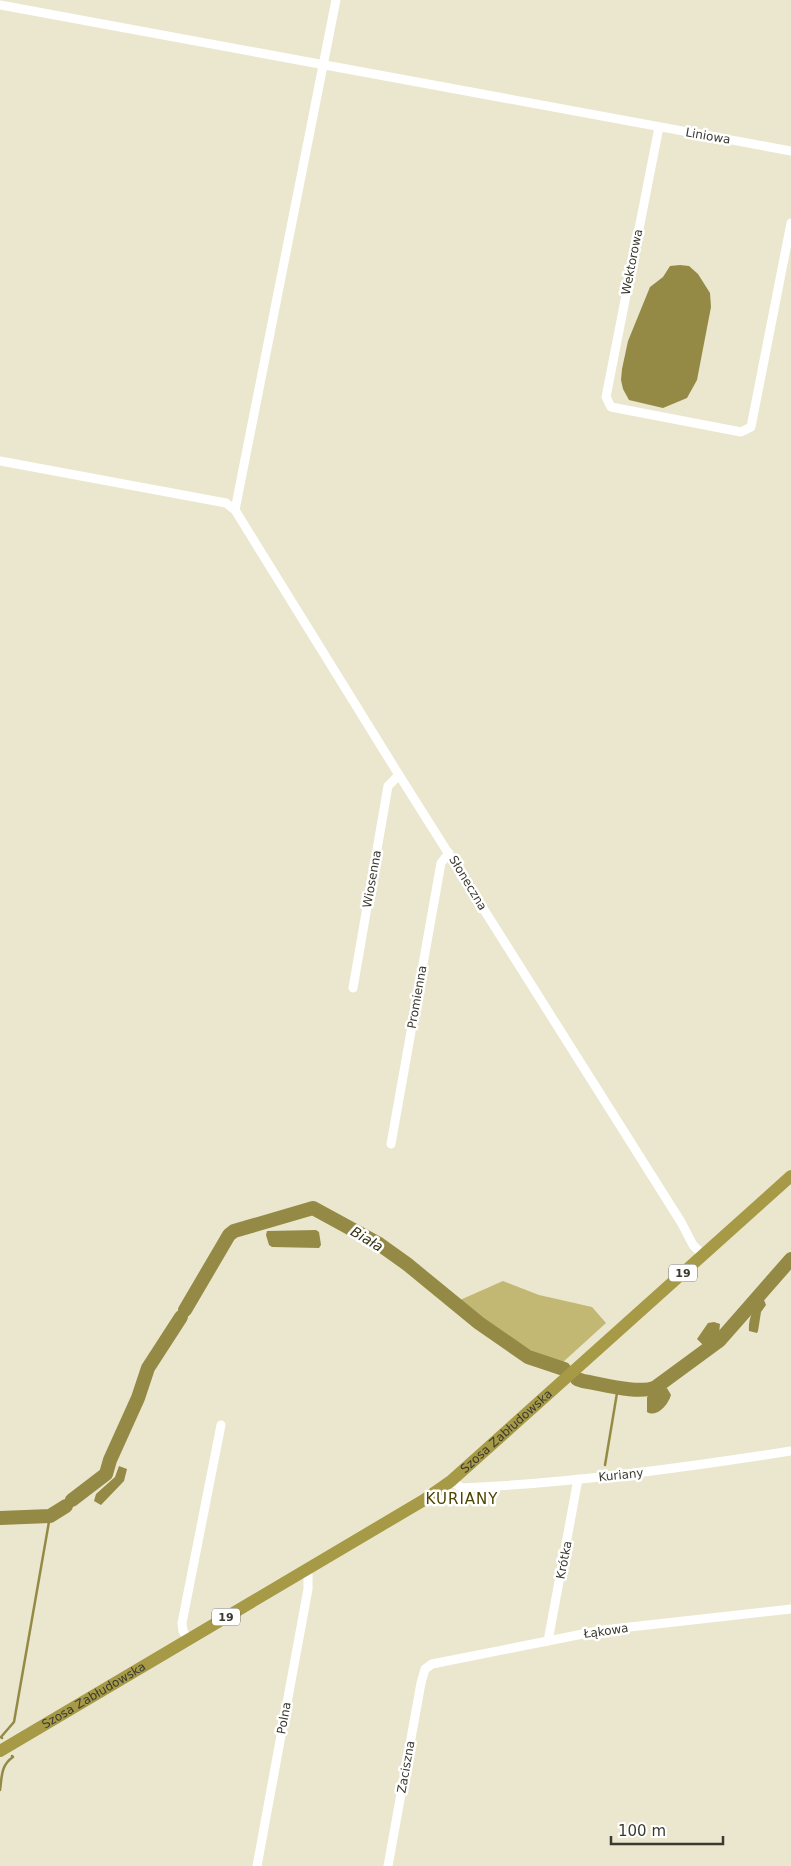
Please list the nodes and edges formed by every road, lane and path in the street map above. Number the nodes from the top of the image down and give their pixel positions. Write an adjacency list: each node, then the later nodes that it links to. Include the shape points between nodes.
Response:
1 (336, 0): 3 (street)
2 (0, 5): 3 (street, Liniowa)
3 (324, 64): 4 (street, Liniowa); 8 (street)
4 (659, 127): 5 (street, Liniowa); 6 (street, Wektorowa, via 606,397 611,407 741,432 751,427)
5 (791, 151)
6 (791, 222)
7 (0, 461): 8 (street, via 226,503)
8 (235, 510): 9 (street, Słoneczna)
9 (399, 775): 10 (street, Słoneczna); 11 (street, Wiosenna, via 388,786)
10 (450, 853): 12 (street, Promienna, via 441,863); 14 (street, Słoneczna, via 693,1245)
11 (353, 988)
12 (391, 1144)
13 (791, 1176): 14 (highway, Szosa Zabłudowska / 19)
14 (703, 1255): 18 (highway, Szosa Zabłudowska / 19)
15 (221, 1425): 21 (street, via 182,1623)
16 (791, 1451): 17 (street, Kuriany)
17 (578, 1479): 18 (street, Kuriany, via 462,1488); 22 (street, Krótka)
18 (451, 1481): 19 (highway, Szosa Zabłudowska / 19)
19 (304, 1570): 21 (highway, Szosa Zabłudowska / 19); 25 (street, Polna, via 308,1575 308,1589)
20 (791, 1609): 22 (street, Łąkowa, via 603,1630)
21 (188, 1640): 24 (highway, Szosa Zabłudowska / 19)
22 (548, 1641): 23 (street, Łąkowa, via 439,1662)
23 (425, 1669): 26 (street, Zaciszna)
24 (0, 1751)
25 (257, 1866)
26 (388, 1866)

